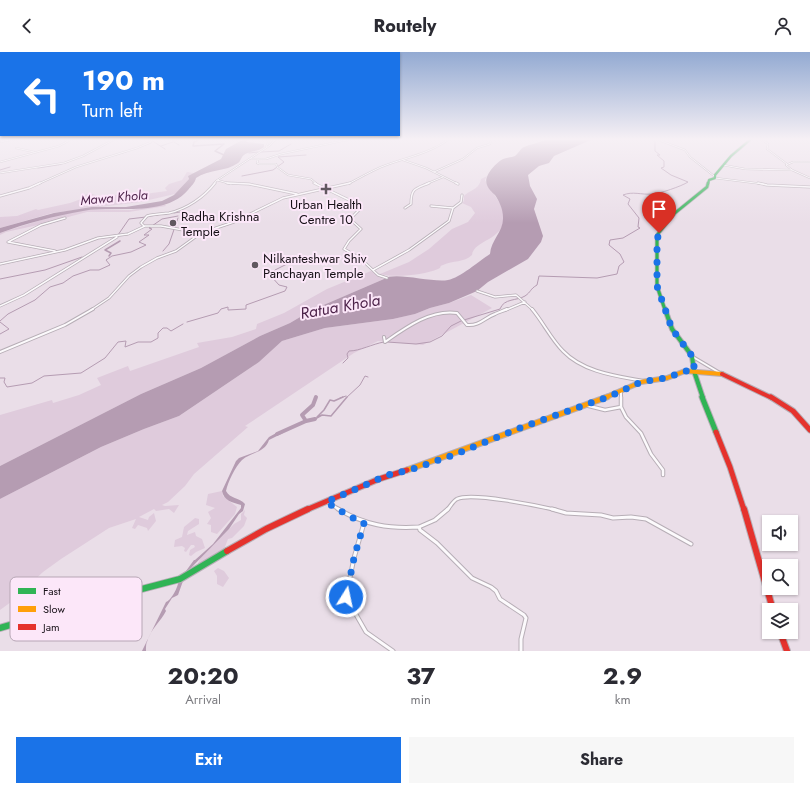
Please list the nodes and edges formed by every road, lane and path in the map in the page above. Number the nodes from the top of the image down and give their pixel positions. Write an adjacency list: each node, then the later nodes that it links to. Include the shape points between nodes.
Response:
1 (41, 167): 14 (street)
2 (78, 167): 24 (street, via 32,187)
3 (240, 167): 18 (street)
4 (278, 167): 21 (street, via 288,176 310,179)
5 (381, 167): 21 (street, via 346,185)
6 (422, 167): 13 (street)
7 (445, 167): 13 (street)
8 (702, 167): 16 (street)
9 (722, 167): 16 (street)
10 (734, 167): 12 (street)
11 (789, 167): 12 (street)
12 (792, 170): 17 (street)
13 (434, 172): 15 (street)
14 (0, 174)
15 (443, 177): 19 (street); 26 (street, via 414,189 411,193 411,204)
16 (714, 177): 20 (street, via 767,185); 41 (street, via 707,184 707,188 675,213 657,237 657,286 672,329)
17 (810, 178)
18 (217, 180): 22 (street); 29 (street, via 194,203 173,212 149,215 142,223)
19 (458, 184)
20 (810, 187)
21 (327, 188): 22 (street); 34 (street, via 360,209 350,219 362,229 344,249 360,258)
22 (298, 194): 30 (street)
23 (462, 195): 27 (street, via 461,202)
24 (0, 196)
25 (431, 206): 27 (street)
26 (405, 208)
27 (453, 208): 34 (street, via 449,221 409,250)
28 (65, 218): 32 (street, via 41,225 8,242)
29 (144, 226): 30 (street); 31 (street)
30 (202, 233): 40 (street, via 176,251 141,267 109,298 85,314)
31 (118, 236): 32 (street, via 98,238); 38 (street, via 24,295)
32 (56, 252): 33 (street)
33 (0, 264)
34 (373, 270): 35 (street)
35 (386, 278)
36 (477, 291): 37 (street, via 496,298 517,295)
37 (526, 302): 39 (street, via 510,306 473,326 467,325 457,314 445,312 422,319 385,342); 44 (street, via 564,352 573,358 597,370)
38 (0, 306)
39 (384, 337)
40 (0, 352)
41 (692, 356): 42 (street); 43 (street)
42 (694, 371): 43 (street); 44 (street, via 685,371); 55 (street, via 741,500)
43 (723, 374): 48 (street, via 788,408)
44 (646, 382): 45 (street)
45 (621, 391): 46 (street); 47 (street)
46 (585, 405): 47 (street, via 605,410); 50 (street, via 444,458 388,475)
47 (621, 407): 49 (street, via 625,418 638,430 651,455 662,467)
48 (810, 430)
49 (663, 475)
50 (326, 502): 51 (street); 54 (street, via 246,539 180,579)
51 (364, 523): 52 (street, via 382,528); 59 (street, via 346,597 366,632)
52 (419, 528): 53 (street, via 446,513 456,499 489,498 537,505 566,513 646,519); 60 (street, via 472,578 491,587 500,599 524,615 526,618)
53 (691, 544)
54 (142, 589)
55 (772, 603)
56 (10, 625): 57 (street)
57 (0, 628)
58 (783, 639): 61 (street)
59 (393, 651)
60 (521, 651)
61 (787, 651)

